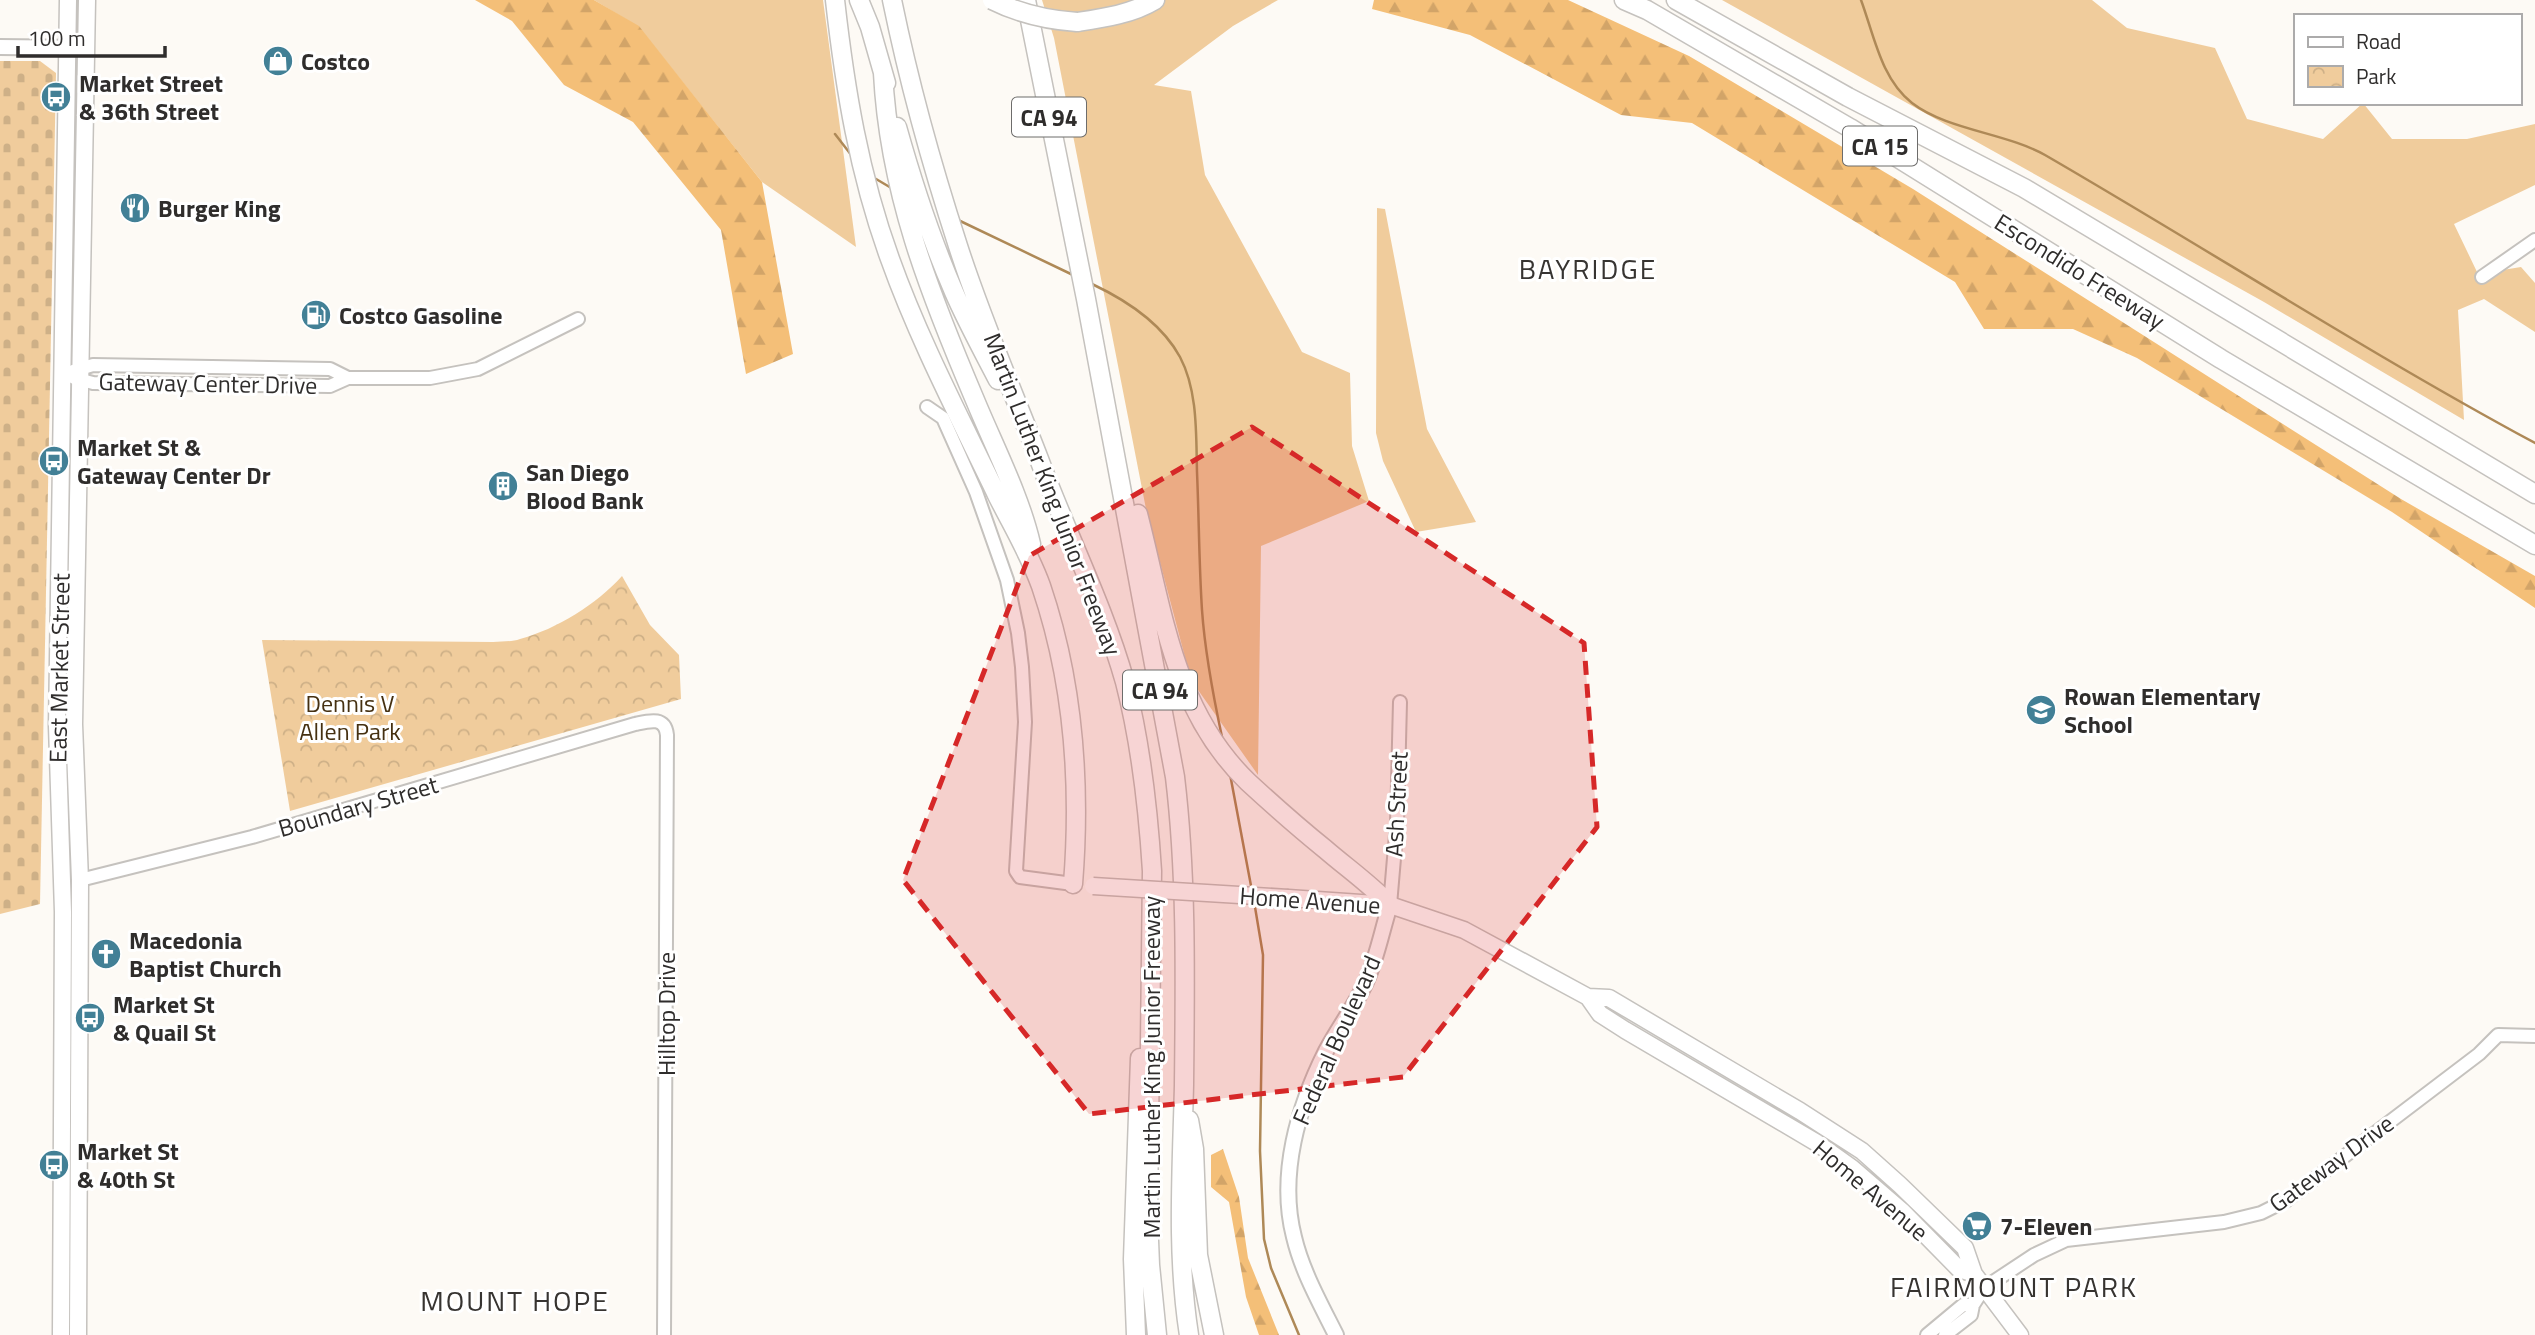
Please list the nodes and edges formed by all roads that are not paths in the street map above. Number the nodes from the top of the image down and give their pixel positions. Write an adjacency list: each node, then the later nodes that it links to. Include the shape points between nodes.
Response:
1 (68, 0): 12 (main road, East Market Street)
2 (87, 0): 13 (main road, East Market Street)
3 (835, 0): 26 (highway, via 852,124 890,261)
4 (859, 0): 14 (highway)
5 (892, 0): 23 (highway, Martin Luther King Junior Freeway / CA 94, via 956,240)
6 (992, 0): 8 (highway, bridge, via 1025,14 1077,22 1110,17)
7 (1026, 0): 18 (highway, Martin Luther King Junior Freeway / CA 94)
8 (1155, 0)
9 (1623, 0): 25 (highway, Escondido Freeway / CA 15, via 1850,128 2221,359)
10 (1676, 0): 24 (highway, Escondido Freeway / CA 15, via 1848,97 2024,188)
11 (0, 47): 12 (main road)
12 (67, 47): 13 (main road); 19 (main road, East Market Street)
13 (86, 48): 20 (main road, East Market Street)
14 (883, 73): 23 (highway, via 911,176 955,294); 26 (highway, via 885,117 907,223 934,303 1028,533)
15 (2535, 240): 16 (street)
16 (2482, 277)
17 (578, 319): 21 (street, Gateway Center Drive, via 478,369 430,379)
18 (1098, 366): 32 (highway, via 1173,651 1190,701 1208,735 1249,782); 35 (highway, Martin Luther King Junior Freeway / CA 94, via 1175,776 1182,847)
19 (63, 374): 20 (street, Gateway Center Drive); 29 (main road, East Market Street)
20 (80, 374): 21 (street, Gateway Center Drive, via 93,383 330,386); 21 (street, Gateway Center Drive, via 93,365 330,369); 30 (main road, East Market Street, via 74,729)
21 (348, 378)
22 (927, 407): 31 (street, Home Avenue, via 946,423 976,492 1007,580 1018,633 1025,722 1016,871 1020,877)
23 (1045, 478): 33 (highway, Martin Luther King Junior Freeway / CA 94, via 1106,630 1134,721 1148,815)
24 (2535, 494)
25 (2535, 545)
26 (1040, 583): 31 (highway, via 1070,702 1078,823)
27 (1400, 702): 32 (street, Ash Street)
28 (635, 724): 30 (street, Boundary Street, via 252,837); 40 (street, Hilltop Drive, via 661,722 667,735)
29 (57, 747): 30 (main road, via 64,773 70,863); 38 (main road, East Market Street, via 64,912)
30 (80, 880): 39 (main road, East Market Street)
31 (1073, 884): 32 (main road, Home Avenue, bridge)
32 (1390, 905): 36 (main road, Home Avenue, via 1464,930 1588,997 1609,998 1800,1111 1862,1151 1900,1185 1965,1248); 45 (main road, Federal Boulevard, via 1366,981 1325,1052 1290,1154 1294,1237 1306,1274)
33 (1152, 926): 41 (highway, via 1137,1087); 42 (highway, Martin Luther King Junior Freeway / CA 94, via 1149,1216)
34 (2535, 1036): 36 (street, Gateway Drive, via 2498,1035 2287,1200 2261,1213 2224,1222 2066,1240)
35 (1184, 1086): 43 (highway, Martin Luther King Junior Freeway / CA 94, via 1181,1231); 44 (highway, via 1195,1149 1198,1255)
36 (1984, 1287): 37 (street); 48 (main road, Home Avenue)
37 (1973, 1305): 46 (street, via 1963,1305); 47 (street, via 1971,1315)
38 (61, 1335)
39 (78, 1335)
40 (664, 1335)
41 (1136, 1335)
42 (1157, 1335)
43 (1189, 1335)
44 (1214, 1335)
45 (1336, 1335)
46 (1927, 1335)
47 (1945, 1335)
48 (2020, 1335)

